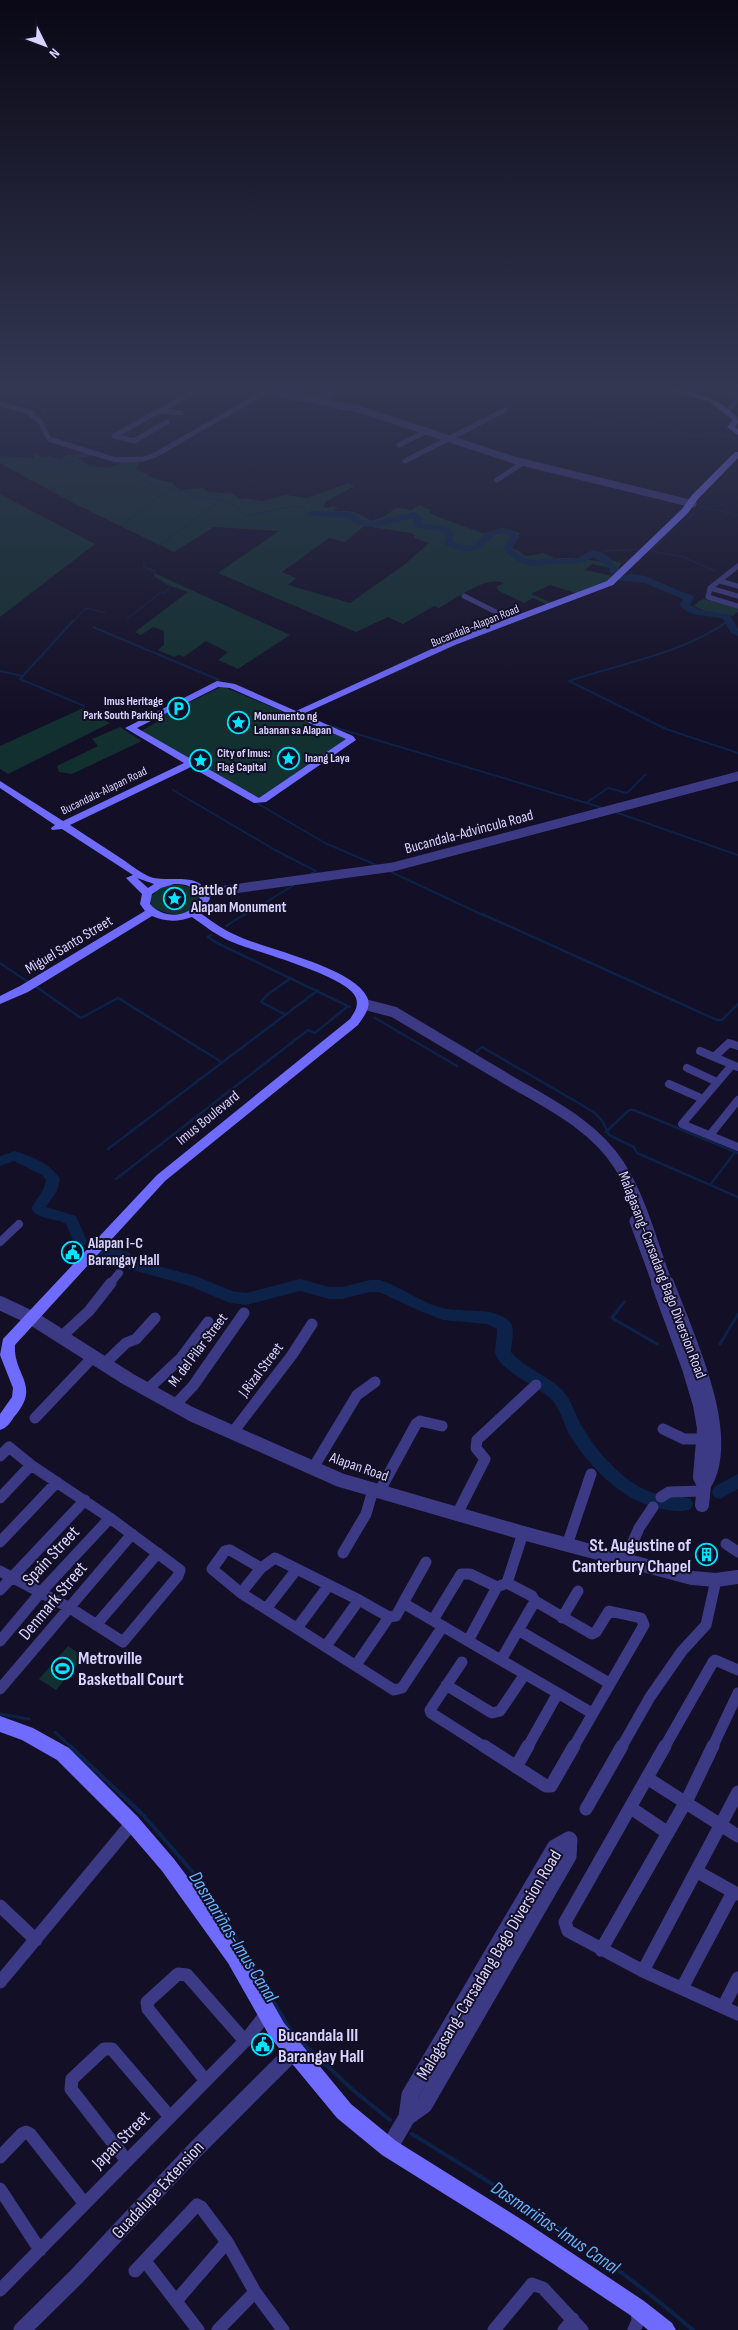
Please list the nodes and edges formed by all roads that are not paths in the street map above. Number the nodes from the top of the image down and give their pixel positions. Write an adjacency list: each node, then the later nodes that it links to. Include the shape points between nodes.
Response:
1 (665, 498): 4 (street)
2 (698, 498): 4 (main road, Bucandala-Alapan Road)
3 (702, 498): 4 (main road, Bucandala-Alapan Road)
4 (692, 504): 11 (main road, Bucandala-Alapan Road, via 613,581)
5 (738, 566): 6 (street)
6 (730, 573): 7 (street); 8 (street)
7 (738, 575)
8 (720, 580): 9 (street); 10 (street)
9 (738, 586)
10 (710, 588): 13 (street); 14 (street)
11 (584, 593): 16 (main road, Bucandala-Alapan Road); 17 (main road, Bucandala-Alapan Road, via 577,600 465,642 389,678)
12 (464, 596): 16 (street)
13 (738, 596)
14 (710, 599): 15 (street)
15 (738, 606)
16 (510, 620): 17 (main road, Bucandala-Alapan Road)
17 (373, 679): 18 (main road, Bucandala-Alapan Road)
18 (294, 715): 19 (main road, via 351,740 263,800 253,799); 19 (main road, via 232,686 217,684 130,727)
19 (191, 763): 23 (main road, Bucandala-Alapan Road)
20 (738, 776): 26 (street, Bucandala-Advincula Road, via 393,867)
21 (0, 784): 23 (main road)
22 (0, 792): 23 (main road)
23 (58, 827): 24 (main road, via 144,878); 25 (main road, via 137,882)
24 (163, 883): 25 (main road); 26 (main road, via 191,883)
25 (147, 893): 27 (main road, via 146,904)
26 (204, 893): 28 (main road, via 204,903)
27 (152, 912): 28 (main road, via 174,918); 29 (main road, Miguel Santo Street, via 24,990)
28 (193, 913): 30 (main road, via 235,939 342,979 357,991)
29 (0, 1000)
30 (363, 1004): 31 (street, Malagasang-Carsadang Bago Diversion Road); 48 (main road, Imus Boulevard, via 354,1022 161,1178)
31 (386, 1010): 63 (street, Malagasang-Carsadang Bago Diversion Road, via 389,1015 559,1117 602,1154 623,1188 689,1368 700,1405); 69 (street, Malagasang-Carsadang Bago Diversion Road, via 564,1113 588,1131 618,1163 635,1199 709,1404 714,1440 710,1479)
32 (738, 1046): 34 (street, via 729,1042)
33 (700, 1051): 34 (street)
34 (714, 1057): 35 (street)
35 (735, 1066): 37 (street)
36 (687, 1068): 37 (street)
37 (717, 1082): 39 (street)
38 (669, 1084): 39 (street)
39 (703, 1099): 41 (street, via 682,1124)
40 (738, 1100): 41 (street)
41 (710, 1135): 42 (street)
42 (737, 1144)
43 (19, 1224): 44 (street)
44 (0, 1242)
45 (119, 1274): 52 (street, via 89,1311)
46 (0, 1303): 48 (street, Alapan Road)
47 (244, 1313): 57 (street, M. del Pilar Street, via 193,1386)
48 (32, 1318): 52 (street, Alapan Road); 59 (main road, Imus Boulevard, via 3,1351 1,1360 19,1394)
49 (154, 1318): 53 (street, via 136,1339)
50 (208, 1322): 56 (street, via 180,1358)
51 (312, 1324): 62 (street, J.Rizal Street)
52 (61, 1337): 53 (street, Alapan Road)
53 (99, 1361): 56 (street, Alapan Road); 58 (street)
54 (375, 1382): 66 (street, via 357,1395)
55 (536, 1385): 76 (street, via 477,1440 476,1448 485,1459)
56 (148, 1389): 57 (street, Alapan Road)
57 (175, 1405): 62 (street, Alapan Road)
58 (35, 1418)
59 (0, 1424)
60 (442, 1426): 70 (street, via 420,1421 416,1424)
61 (663, 1429): 63 (street, via 684,1439)
62 (233, 1432): 66 (street, Alapan Road)
63 (704, 1439): 69 (street, Malagasang-Carsadang Bago Diversion Road, via 700,1477)
64 (0, 1456): 65 (street, via 9,1447)
65 (31, 1465): 68 (street); 72 (street)
66 (313, 1468): 70 (street, Alapan Road)
67 (591, 1474): 82 (street)
68 (57, 1482): 73 (street); 80 (street)
69 (704, 1488): 71 (street, via 669,1492); 74 (street, Malagasang-Carsadang Bago Diversion Road)
70 (376, 1491): 76 (street, Alapan Road); 85 (street)
71 (661, 1497)
72 (0, 1498)
73 (85, 1500): 77 (street); 91 (street)
74 (702, 1505)
75 (653, 1507): 86 (street)
76 (457, 1514): 79 (street, Alapan Road)
77 (110, 1518): 78 (street); 98 (street, Spain Street)
78 (132, 1534): 84 (street); 103 (street, Denmark Street)
79 (523, 1534): 82 (street, Alapan Road); 94 (street)
80 (0, 1542)
81 (726, 1544): 83 (street)
82 (567, 1545): 86 (street, Alapan Road)
83 (738, 1552)
84 (158, 1553): 108 (street); 108 (street, via 180,1570 178,1576 123,1642)
85 (343, 1553)
86 (625, 1560): 95 (street, Alapan Road)
87 (426, 1562): 102 (street)
88 (261, 1568): 89 (street, via 274,1558); 99 (street); 99 (street, via 230,1550 225,1551 212,1569)
89 (297, 1569): 93 (street); 104 (street)
90 (0, 1571): 91 (street)
91 (12, 1577): 96 (street); 98 (street)
92 (738, 1577): 95 (street, Alapan Road)
93 (329, 1585): 100 (street); 109 (street)
94 (502, 1585): 101 (street, via 532,1596); 107 (street, via 462,1574); 112 (street)
95 (715, 1585): 131 (street, via 706,1625 650,1697)
96 (0, 1590)
97 (578, 1591): 106 (street)
98 (41, 1592): 103 (street); 111 (street, Spain Street)
99 (241, 1593): 104 (street)
100 (359, 1600): 105 (street); 113 (street)
101 (535, 1601): 106 (street); 110 (street)
102 (403, 1603): 105 (street, via 396,1616); 107 (street)
103 (70, 1608): 108 (street); 121 (street, Denmark Street)
104 (266, 1609): 109 (street)
105 (389, 1617): 116 (street)
106 (562, 1618): 119 (street, via 592,1634 609,1611 643,1621 644,1625)
107 (438, 1623): 112 (street); 116 (street, via 402,1688 394,1690)
108 (96, 1625)
109 (297, 1628): 113 (street)
110 (518, 1630): 114 (street); 119 (street)
111 (0, 1641)
112 (468, 1641): 114 (street)
113 (326, 1646): 116 (street)
114 (501, 1660): 118 (street)
115 (462, 1662): 120 (street)
116 (356, 1665)
117 (738, 1670): 127 (street, via 715,1660)
118 (525, 1674): 120 (street, via 496,1713); 122 (street)
119 (609, 1683): 124 (street)
120 (446, 1685): 126 (street, via 430,1710 432,1716)
121 (0, 1689)
122 (558, 1693): 124 (street); 126 (street)
123 (738, 1693): 129 (street)
124 (592, 1713): 126 (street, via 551,1786)
125 (1, 1728): 132 (main road, via 27,1734 63,1754)
126 (516, 1767)
127 (648, 1778): 129 (street); 130 (street)
128 (738, 1792): 133 (street)
129 (685, 1804): 133 (street); 134 (street)
130 (631, 1808): 134 (street); 141 (street, via 565,1922 568,1931)
131 (586, 1809)
132 (132, 1823): 137 (street); 147 (main road, via 168,1865 234,1956)
133 (720, 1825): 135 (street); 136 (street)
134 (668, 1833): 141 (street)
135 (738, 1836)
136 (696, 1871): 138 (street); 142 (street)
137 (80, 1886): 140 (street)
138 (736, 1893): 145 (street)
139 (0, 1906): 140 (street)
140 (36, 1940): 143 (street)
141 (602, 1950): 142 (street)
142 (643, 1971): 145 (street)
143 (2, 1976)
144 (738, 1978): 146 (street)
145 (682, 1988): 146 (street)
146 (723, 2007): 148 (street)
147 (266, 2014): 149 (street, Japan Street); 150 (main road)
148 (738, 2014)
149 (245, 2041): 151 (street, Japan Street); 151 (street, via 187,1975 178,1974 147,2002 148,2009)
150 (294, 2051): 154 (main road, via 344,2111); 166 (street, Guadalupe Extension)
151 (206, 2081): 152 (street, Japan Street)
152 (170, 2117): 156 (street, Japan Street); 156 (street, via 112,2049 104,2049 72,2079 71,2089)
153 (408, 2117): 153 (street, Malagasang-Carsadang Bago Diversion Road, via 424,2105 439,2080 568,1856 569,1840 556,1848 410,2096); 154 (street, Malagasang-Carsadang Bago Diversion Road)
154 (389, 2148): 164 (main road)
155 (0, 2157): 158 (street, via 26,2132 30,2134)
156 (127, 2161): 158 (street, Japan Street)
157 (0, 2188): 160 (street)
158 (85, 2204): 160 (street, Japan Street)
159 (227, 2242): 162 (street); 163 (street); 163 (street, via 197,2205 140,2266)
160 (40, 2250): 161 (street, Japan Street)
161 (0, 2290)
162 (255, 2292): 168 (street); 169 (street)
163 (176, 2301): 167 (street)
164 (637, 2308): 171 (street, via 638,2321); 172 (main road)
165 (573, 2326): 170 (street, via 543,2288 532,2284)
166 (22, 2330)
167 (198, 2330)
168 (218, 2330)
169 (283, 2330)
170 (494, 2330)
171 (634, 2330)
172 (665, 2330)

